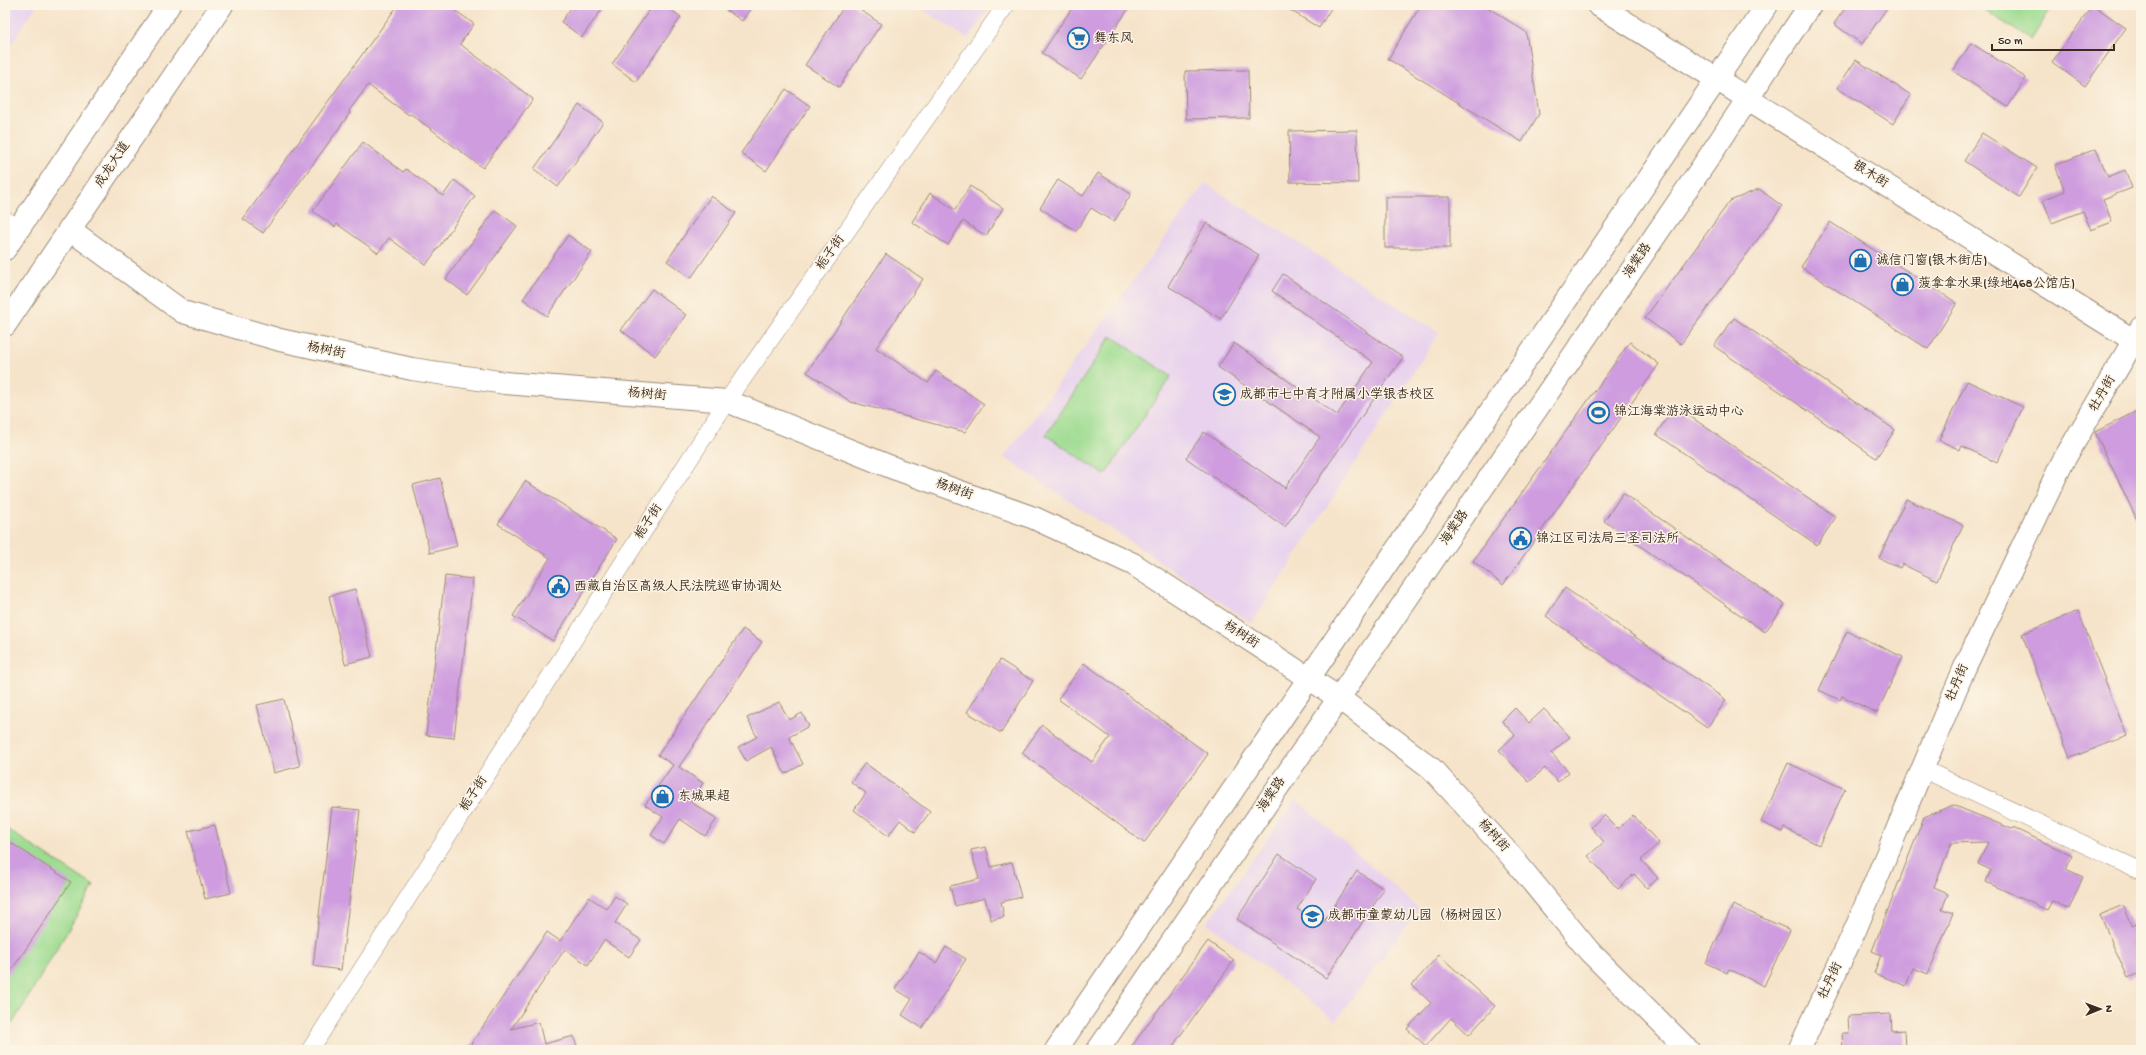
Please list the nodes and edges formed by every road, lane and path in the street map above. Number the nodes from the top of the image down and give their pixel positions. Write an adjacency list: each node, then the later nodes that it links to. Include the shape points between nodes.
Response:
1 (170, 5): 9 (main road)
2 (222, 5): 10 (main road, 成龙大道)
3 (1006, 5): 14 (street, 栀子街)
4 (1598, 5): 7 (main road, 银木街)
5 (1767, 5): 7 (main road)
6 (1810, 5): 8 (main road, 海棠路)
7 (1716, 79): 8 (main road, 银木街); 15 (main road)
8 (1748, 99): 13 (main road, 银木街); 16 (main road, 海棠路)
9 (12, 224): 11 (main road)
10 (69, 229): 12 (main road, 成龙大道); 14 (main road, 杨树街, via 183,312 280,340 412,369 505,383)
11 (5, 249)
12 (5, 325)
13 (2139, 338): 17 (main road, 牡丹街, via 2062,463 1965,667)
14 (727, 401): 15 (main road, 杨树街, via 896,469 1034,518 1133,564); 19 (street, 栀子街)
15 (1310, 679): 16 (main road, 杨树街); 20 (main road)
16 (1339, 698): 21 (main road, 海棠路); 22 (main road, 杨树街, via 1431,768 1511,856 1589,951)
17 (1923, 768): 18 (street); 23 (main road, 牡丹街, via 1856,928)
18 (2141, 871)
19 (310, 1050)
20 (1056, 1050)
21 (1098, 1050)
22 (1688, 1050)
23 (1799, 1050)

